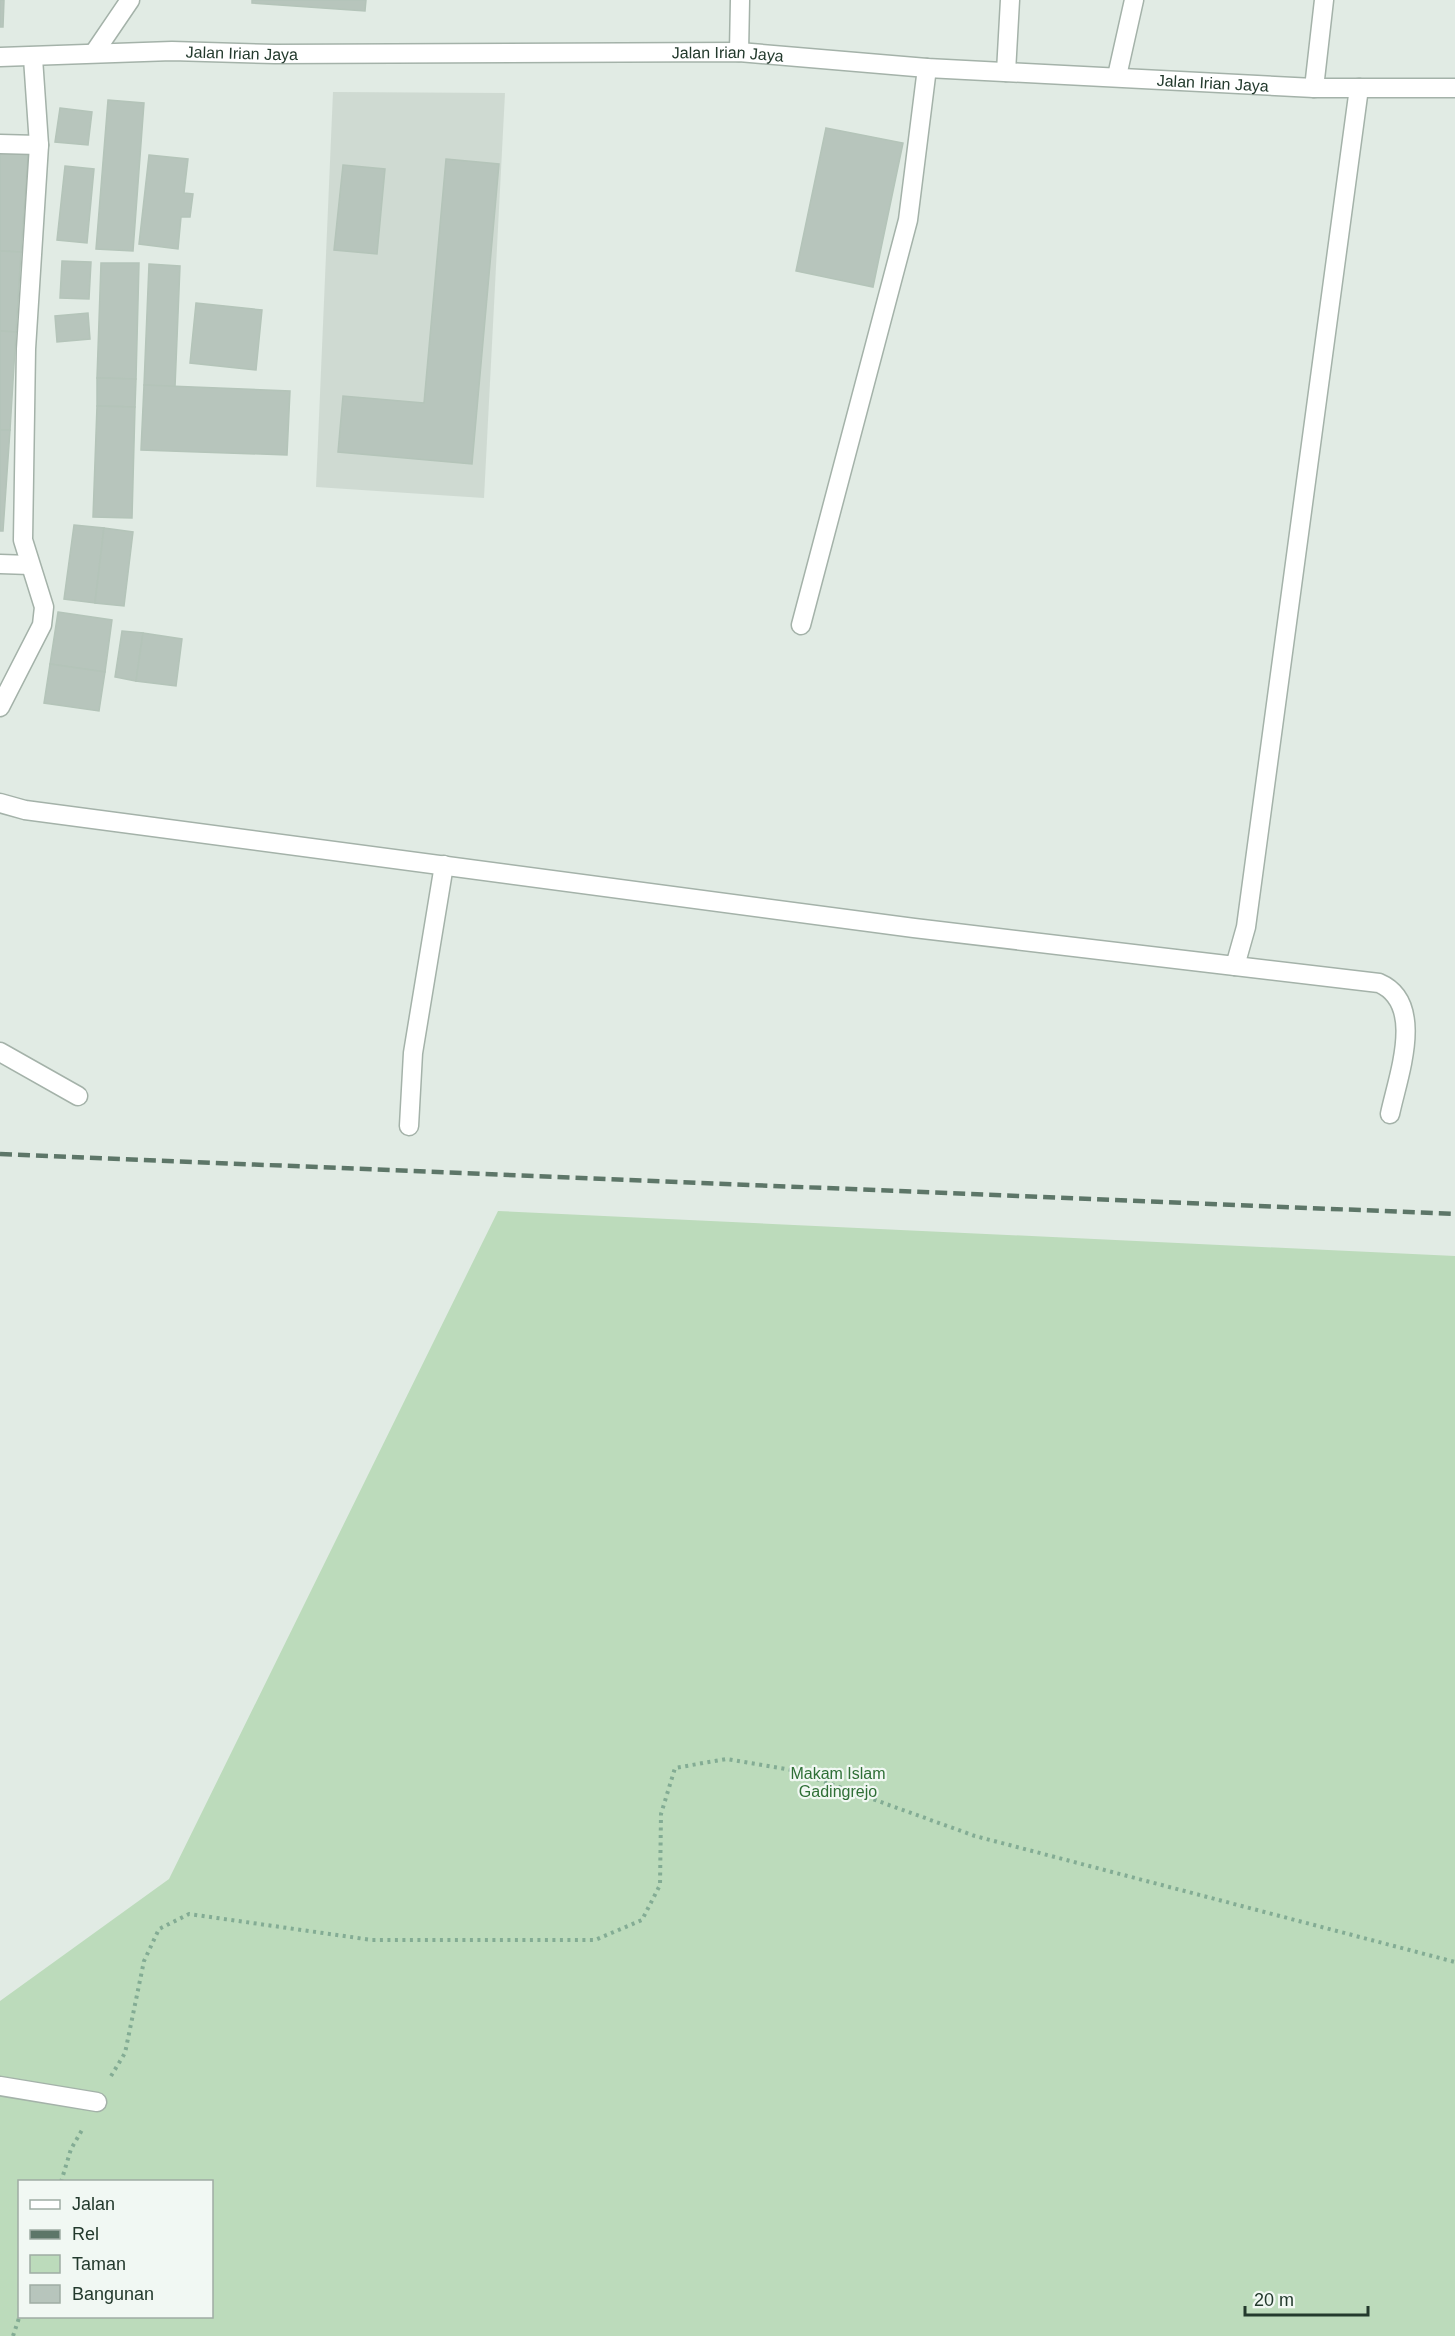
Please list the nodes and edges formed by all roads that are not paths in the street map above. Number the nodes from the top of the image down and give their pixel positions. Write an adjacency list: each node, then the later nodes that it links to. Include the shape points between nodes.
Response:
1 (130, 0): 7 (street)
2 (740, 0): 6 (street)
3 (1010, 0): 11 (street)
4 (1134, 0): 12 (street)
5 (1324, 0): 13 (street)
6 (739, 52): 7 (street, Jalan Irian Jaya); 10 (street, Jalan Irian Jaya)
7 (94, 53): 9 (street, Jalan Irian Jaya)
8 (0, 57): 9 (street, Jalan Irian Jaya)
9 (33, 58): 17 (street)
10 (927, 68): 11 (street, Jalan Irian Jaya); 20 (street, via 908,220)
11 (1006, 72): 12 (street, Jalan Irian Jaya)
12 (1117, 76): 13 (street, Jalan Irian Jaya)
13 (1314, 88): 14 (street, Jalan Irian Jaya)
14 (1359, 88): 15 (street, Jalan Irian Jaya); 24 (street, via 1246,927)
15 (1455, 88)
16 (0, 144): 17 (street)
17 (39, 145): 19 (street, via 26,361 23,540)
18 (0, 564): 19 (street)
19 (30, 565): 21 (street, via 44,607 42,625)
20 (801, 625)
21 (0, 707)
22 (0, 803): 23 (street, via 24,810)
23 (444, 865): 24 (street); 28 (street, via 413,1053)
24 (1235, 966): 27 (street, via 1378,983 1396,994 1406,1022)
25 (0, 1052): 26 (street)
26 (78, 1096)
27 (1390, 1114)
28 (409, 1126)
29 (0, 2086): 30 (street)
30 (97, 2102)

